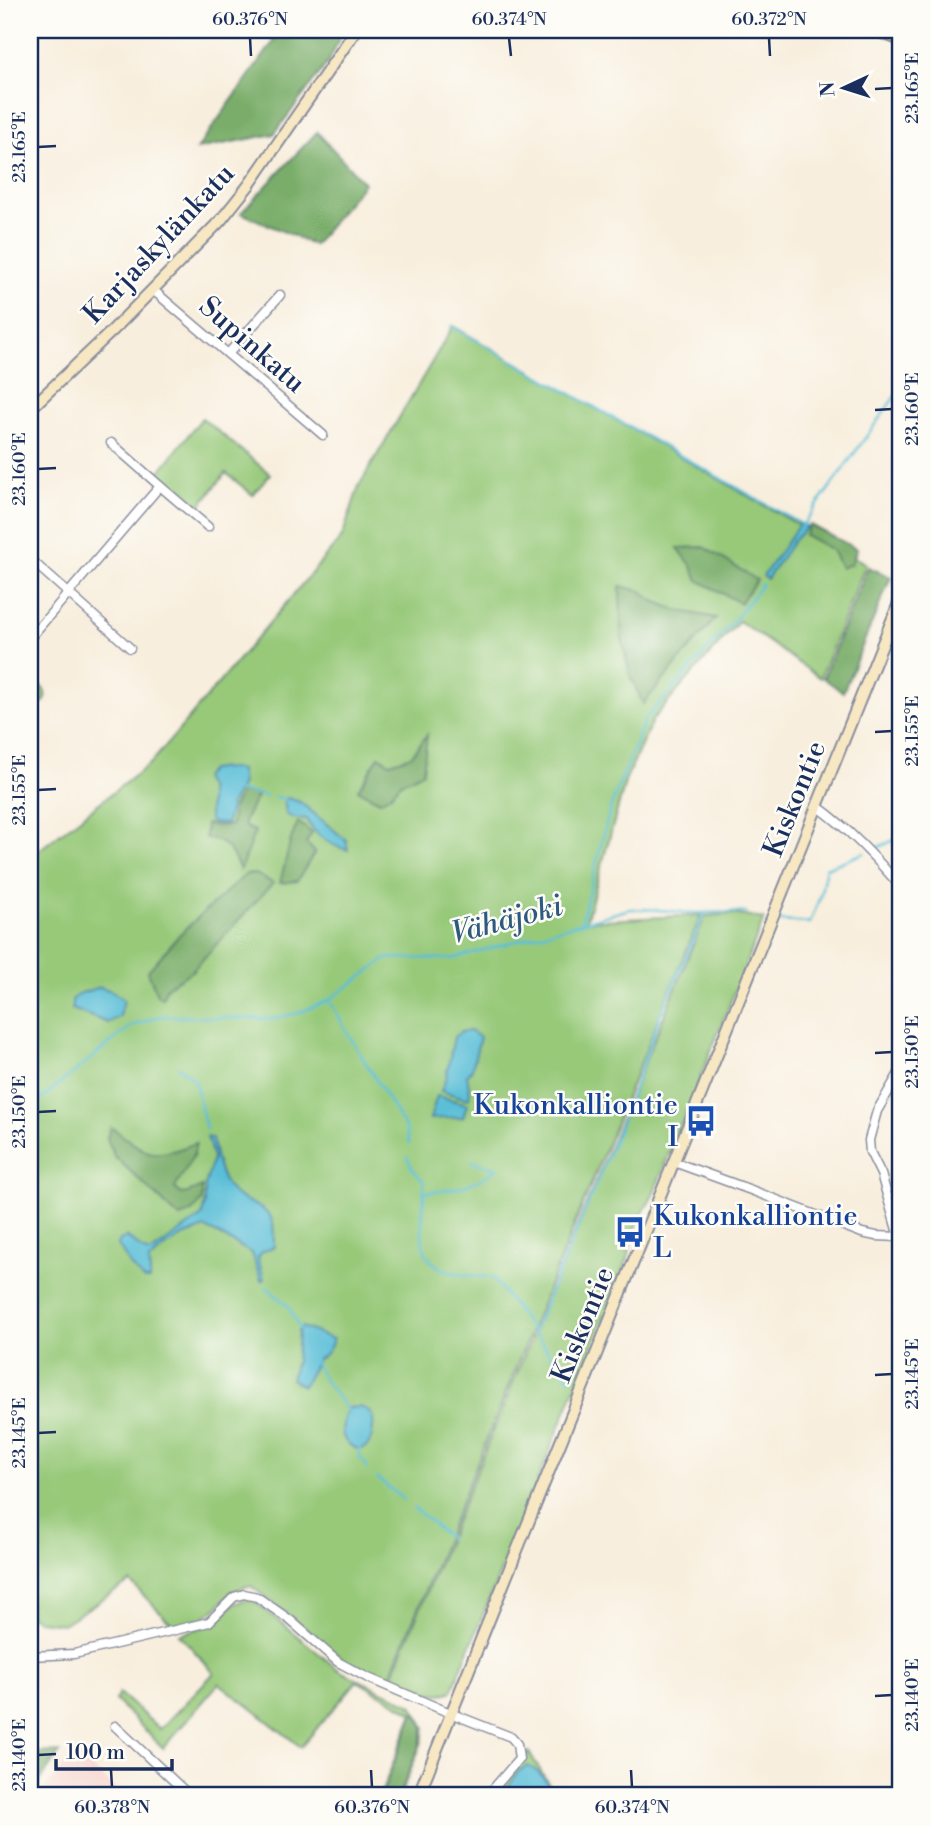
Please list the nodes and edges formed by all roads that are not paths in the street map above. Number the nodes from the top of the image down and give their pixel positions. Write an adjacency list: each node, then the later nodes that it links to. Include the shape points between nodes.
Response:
1 (356, 30): 4 (main road, Karjaskylänkatu, via 237,200)
2 (877, 30): 3 (main road)
3 (901, 39)
4 (153, 290): 6 (street, Supinkatu); 7 (main road, Karjaskylänkatu)
5 (280, 295): 6 (street)
6 (228, 354): 8 (street, Supinkatu)
7 (30, 409)
8 (323, 435)
9 (111, 443): 10 (street)
10 (160, 486): 11 (street); 13 (street)
11 (208, 527)
12 (30, 559): 13 (street)
13 (69, 593): 15 (street); 16 (street)
14 (901, 598): 17 (main road, Kiskontie)
15 (30, 638)
16 (130, 648)
17 (817, 806): 18 (street, via 864,845); 20 (main road, Kiskontie)
18 (901, 887)
19 (901, 1070): 20 (street, via 877,1111 869,1140 899,1237 862,1233)
20 (674, 1162): 22 (main road, Kiskontie)
21 (30, 1656): 22 (street, via 74,1654 209,1622 233,1597 244,1594 257,1597 290,1620 338,1662)
22 (450, 1713): 25 (main road, Kiskontie); 26 (street, via 511,1737 517,1744 519,1759)
23 (115, 1726): 24 (street)
24 (188, 1795)
25 (418, 1796)
26 (487, 1796)

